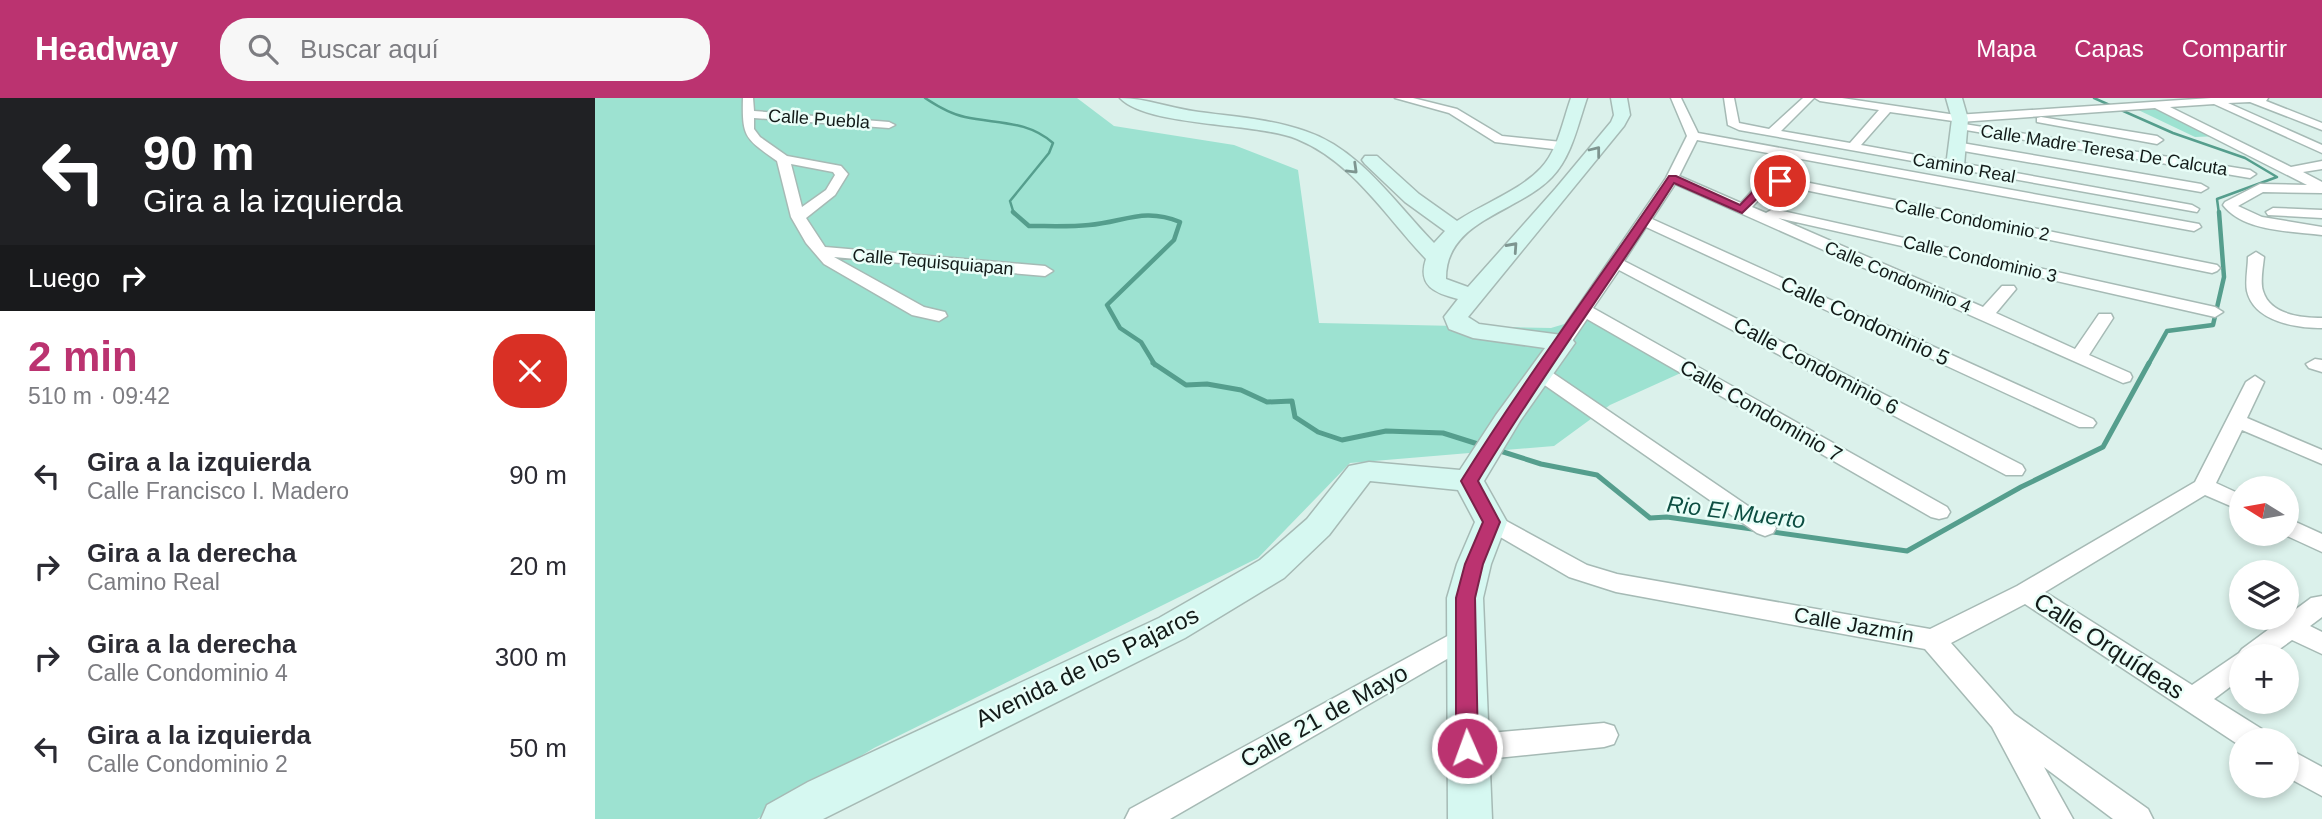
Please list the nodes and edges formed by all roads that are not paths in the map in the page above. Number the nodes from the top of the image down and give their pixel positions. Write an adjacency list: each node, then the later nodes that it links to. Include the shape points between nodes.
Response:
1 (748, 98): 20 (street)
2 (1128, 98): 54 (main road, one-way to 54, via 1301,135 1322,144 1351,166)
3 (1154, 98): 49 (main road, via 1288,122 1341,138)
4 (1400, 98): 19 (street)
5 (1458, 98): 19 (street)
6 (1579, 98): 29 (main road)
7 (1619, 98): 43 (main road, one-way to 7, via 1618,123 1622,115)
8 (1676, 98): 27 (street)
9 (1729, 98): 26 (street, Camino Real, via 1735,126)
10 (1809, 98): 26 (street)
11 (1820, 98): 17 (street)
12 (1954, 98): 23 (main road)
13 (2143, 98): 18 (street)
14 (2256, 98): 16 (street); 25 (street)
15 (2274, 98): 22 (street)
16 (2215, 101): 18 (street); 32 (street)
17 (1882, 104): 23 (street); 31 (street)
18 (2156, 105): 21 (street); 36 (street)
19 (1453, 111): 29 (street, via 1499,139)
20 (750, 114): 24 (street, Calle Puebla); 33 (street, via 748,129 756,140)
21 (2004, 114): 23 (street); 28 (street)
22 (2322, 116)
23 (1959, 120): 30 (main road); 37 (street, Calle Madre Teresa De Calcuta)
24 (889, 125)
25 (2322, 127)
26 (1772, 133): 31 (street, Camino Real)
27 (1693, 136): 38 (street); 51 (street)
28 (2157, 140)
29 (1562, 146): 39 (main road)
30 (1956, 146): 35 (main road); 40 (street)
31 (1853, 148): 35 (street, Camino Real)
32 (2322, 149)
33 (783, 159): 48 (street); 48 (street, via 837,169 842,174 827,195)
34 (2322, 165): 36 (street)
35 (1955, 166): 45 (street, Camino Real)
36 (2290, 171): 41 (street)
37 (2250, 174)
38 (1672, 178): 44 (street, Calle Condominio 4); 50 (street)
39 (1535, 184): 42 (main road); 43 (main road)
40 (2201, 188)
41 (2322, 188): 46 (street, via 2260,188 2230,205)
42 (1512, 197): 43 (main road); 52 (main road)
43 (1556, 200): 62 (main road, one-way to 43)
44 (1744, 208): 59 (street, Calle Condominio 2, via 1767,183 1780,181); 64 (street, Calle Condominio 3); 65 (street, Calle Condominio 4)
45 (2192, 209)
46 (2239, 214): 47 (street); 53 (street)
47 (2322, 214)
48 (797, 216): 55 (street)
49 (1439, 219): 52 (main road); 54 (main road)
50 (1644, 221): 58 (street); 75 (street, Calle Condominio 5)
51 (2193, 227)
52 (1458, 230): 57 (main road)
53 (2322, 231)
54 (1412, 233): 57 (main road)
55 (820, 251): 60 (street, Calle Tequisquiapan); 66 (street, via 829,261 918,312)
56 (2256, 257): 68 (street, via 2255,292 2273,315)
57 (1437, 258): 62 (main road, via 1435,282)
58 (1618, 263): 63 (street); 77 (street, Calle Condominio 6)
59 (2212, 268)
60 (1045, 271)
61 (2008, 289): 65 (street)
62 (1472, 295): 69 (main road, via 1456,317 1464,328)
63 (1584, 310): 69 (street); 81 (street, Calle Condominio 7)
64 (2215, 312)
65 (1985, 315): 70 (street, Calle Condominio 4)
66 (939, 316)
67 (2105, 318): 70 (street)
68 (2322, 323)
69 (1562, 343): 71 (main road)
70 (2078, 357): 72 (street, Calle Condominio 4)
71 (1540, 373): 78 (main road); 83 (street)
72 (2123, 377)
73 (2255, 382): 74 (street)
74 (2238, 421): 76 (street); 79 (street)
75 (2085, 423)
76 (2322, 458)
77 (2014, 470)
78 (1472, 478): 82 (main road); 103 (main road, Avenida de los Pajaros, via 1360,473 1318,527 1261,576 1172,628)
79 (2204, 486): 80 (street); 86 (street, Calle Jazmín)
80 (2229, 498)
81 (1939, 512)
82 (1491, 522): 91 (main road, via 1465,598); 92 (street, Calle Jazmín, via 1578,571 1616,583)
83 (1765, 528)
84 (2299, 532): 85 (street)
85 (2322, 544)
86 (2026, 592): 92 (street, Calle Jazmín); 96 (street, Calle Orquídeas)
87 (2320, 605): 88 (street)
88 (2299, 621)
89 (2287, 630): 93 (street)
90 (2296, 630): 94 (street)
91 (1464, 637): 100 (main road); 104 (street, Calle 21 de Mayo)
92 (1933, 640): 97 (street)
93 (2268, 644)
94 (2322, 644)
95 (2229, 673): 96 (street)
96 (2192, 700): 98 (street, Calle Orquídeas)
97 (2002, 719): 106 (street); 107 (street)
98 (2236, 728)
99 (1604, 735): 100 (street)
100 (1467, 748): 105 (main road)
101 (2299, 769): 102 (street)
102 (2322, 783)
103 (783, 819)
104 (1141, 819)
105 (1470, 819)
106 (2057, 819)
107 (2137, 819)

